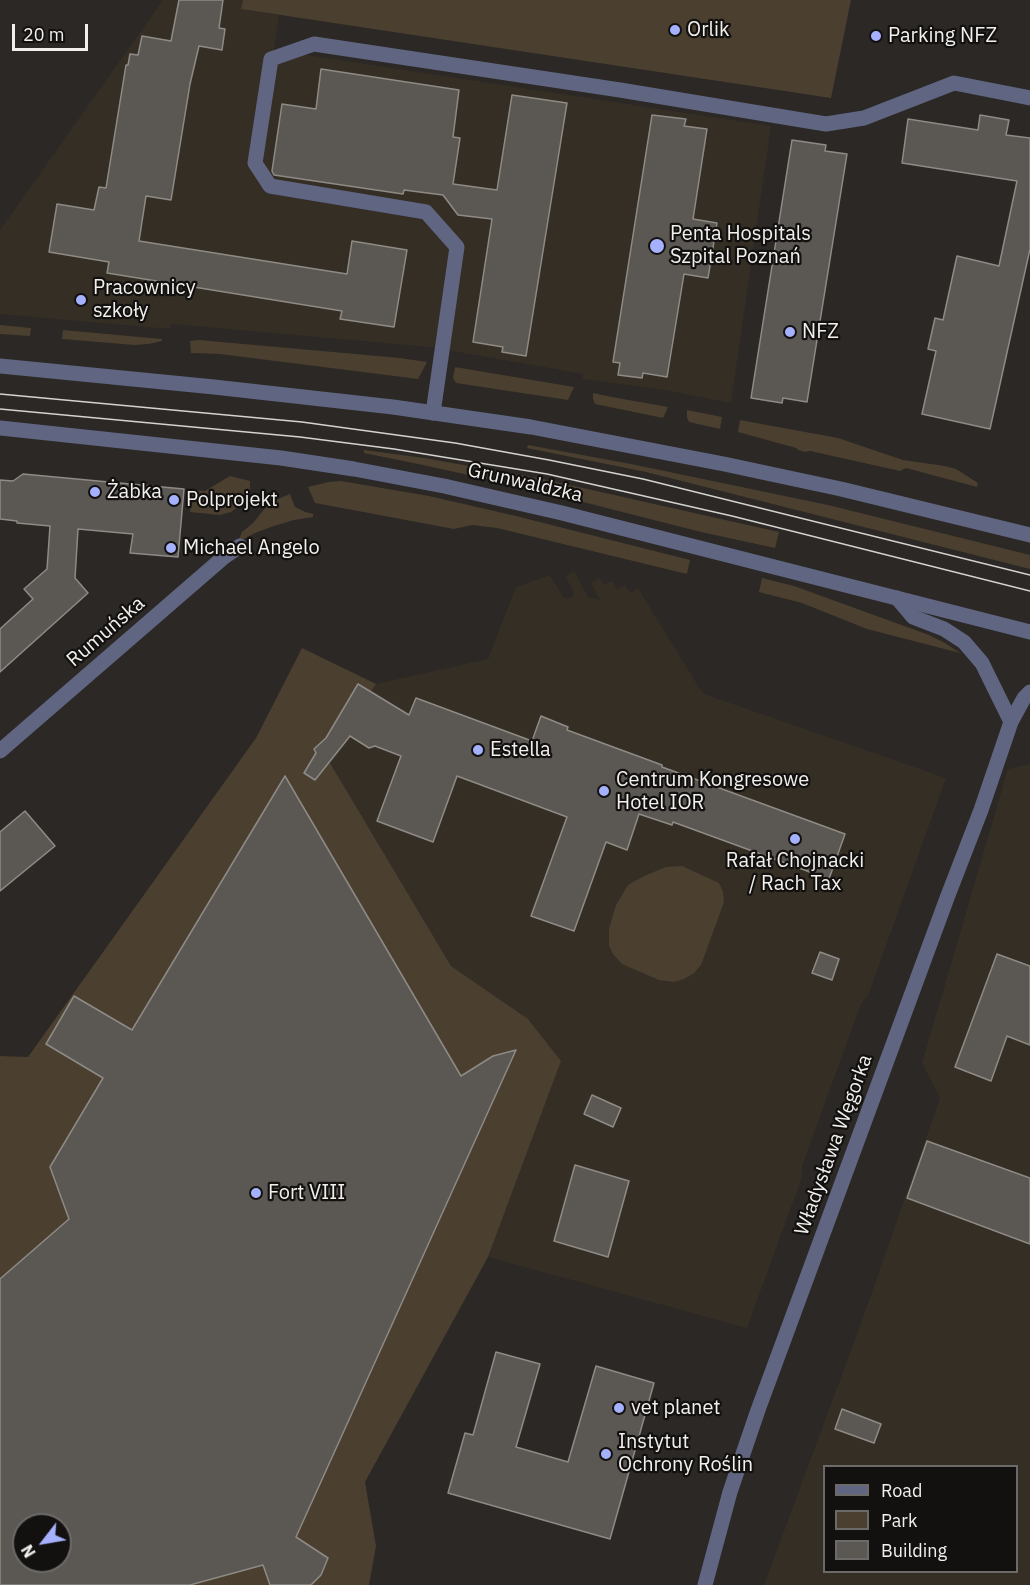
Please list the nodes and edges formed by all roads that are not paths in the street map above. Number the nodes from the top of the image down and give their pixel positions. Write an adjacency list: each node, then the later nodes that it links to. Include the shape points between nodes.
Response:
1 (1030, 98): 3 (street, via 954,83 864,118 826,124 314,44 271,59 255,163 270,186 426,212 457,247)
2 (0, 366): 3 (street)
3 (433, 413): 5 (street, via 531,427 724,464)
4 (0, 428): 7 (street, Grunwaldzka, via 281,458 395,476 522,503)
5 (1030, 535)
6 (240, 546): 11 (street, Rumuńska)
7 (897, 598): 8 (street, Grunwaldzka); 10 (street, via 913,617 964,642 982,663)
8 (1030, 632)
9 (1030, 692): 10 (street, Władysława Węgorka)
10 (1011, 722): 12 (street, Władysława Węgorka, via 743,1451)
11 (0, 751)
12 (705, 1585)

